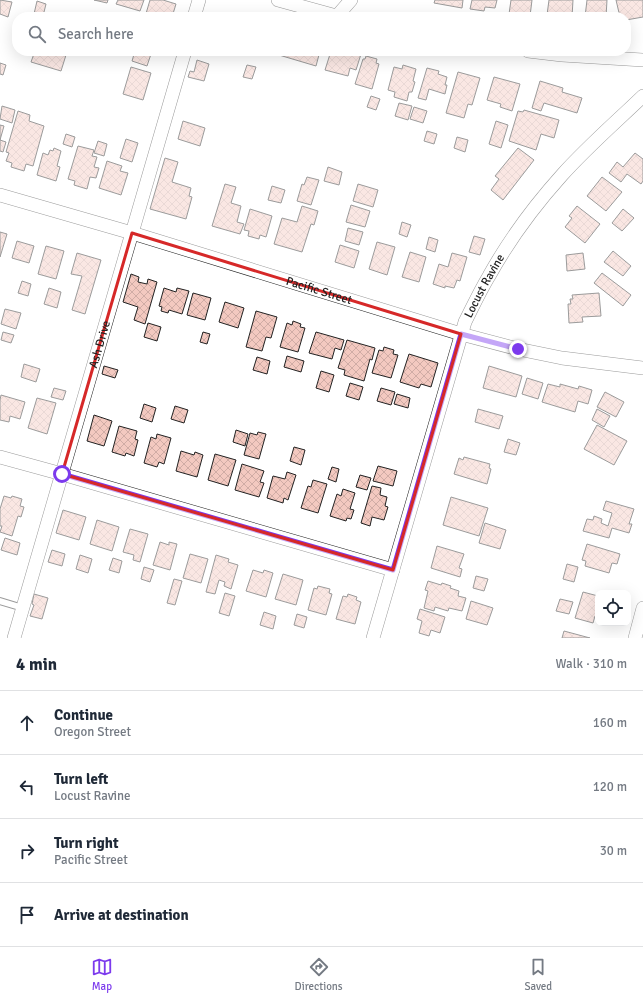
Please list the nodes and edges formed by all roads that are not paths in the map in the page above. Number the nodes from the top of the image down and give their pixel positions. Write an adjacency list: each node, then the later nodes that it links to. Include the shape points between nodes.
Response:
1 (199, 0): 4 (street)
2 (278, 0): 5 (street)
3 (351, 0): 6 (street)
4 (195, 12)
5 (321, 12)
6 (343, 12)
7 (183, 56): 12 (street, Ash Drive)
8 (578, 56): 9 (street)
9 (643, 60)
10 (643, 96): 13 (street, Locust Ravine, via 586,150 536,207 511,240 489,276)
11 (0, 195): 12 (street, Pacific Street)
12 (132, 233): 13 (street, Pacific Street); 16 (street, Ash Drive)
13 (461, 334): 14 (street, Pacific Street, via 562,358); 17 (street, Locust Ravine)
14 (643, 368)
15 (0, 457): 16 (street)
16 (62, 474): 17 (street); 19 (street, Ash Drive)
17 (393, 570): 22 (street, Locust Ravine)
18 (0, 601): 19 (lane)
19 (23, 608): 21 (street, Ash Drive)
20 (643, 608): 23 (street)
21 (14, 638)
22 (373, 638)
23 (635, 638)

